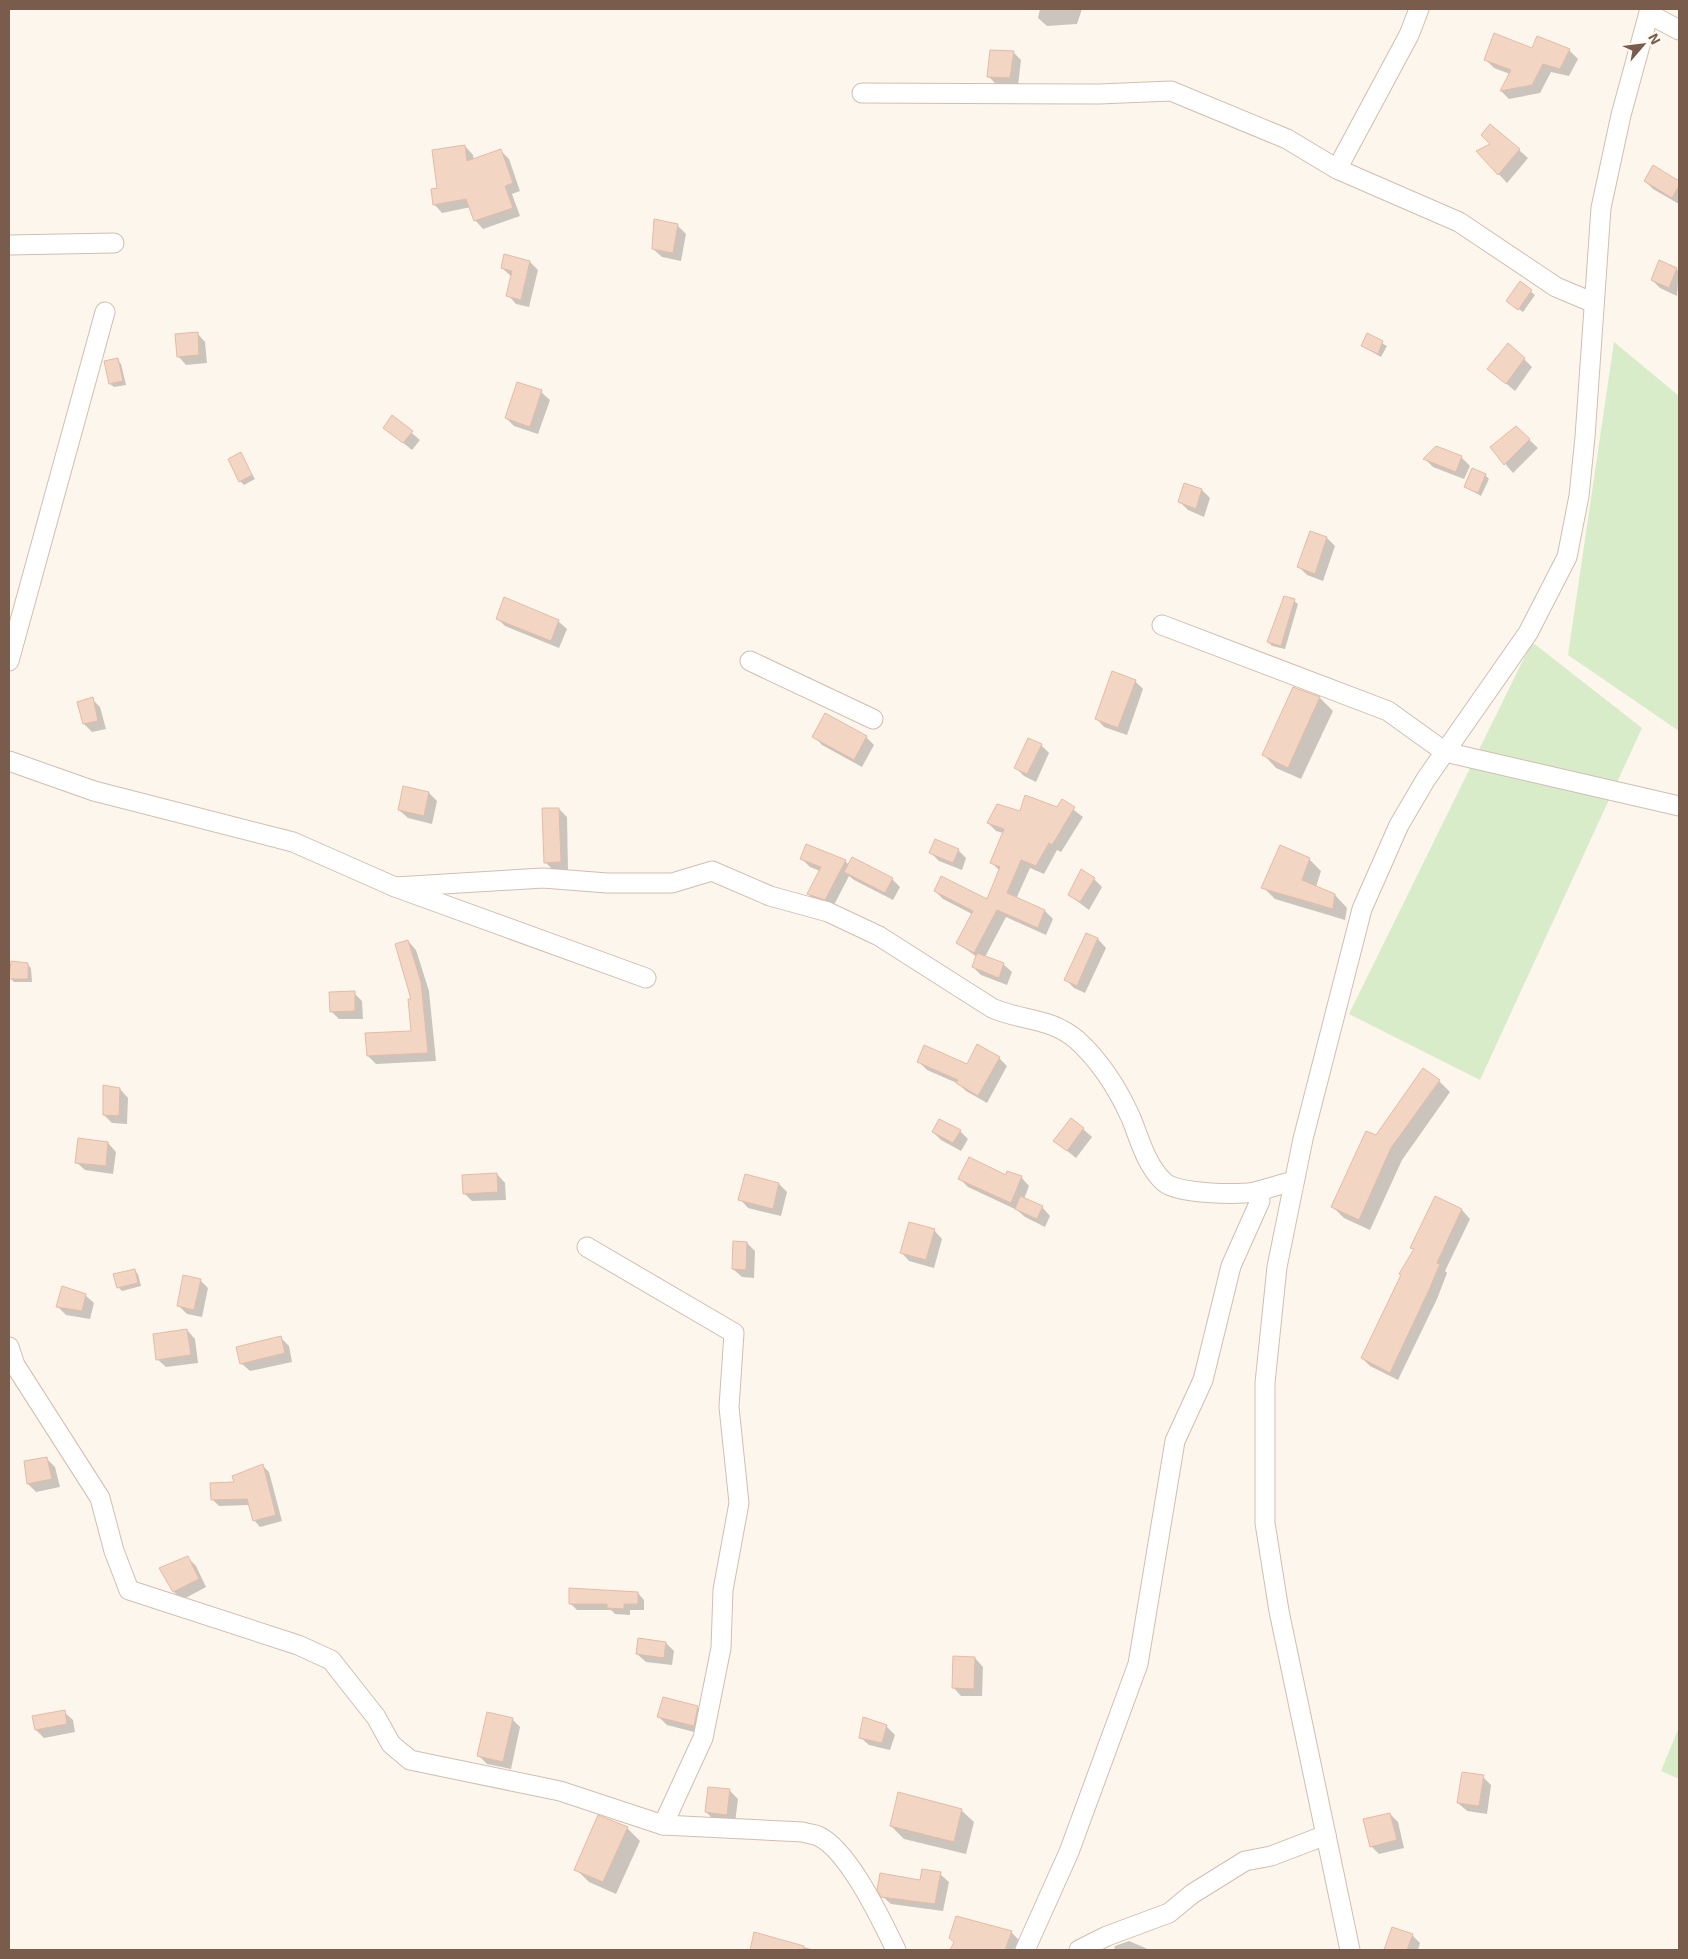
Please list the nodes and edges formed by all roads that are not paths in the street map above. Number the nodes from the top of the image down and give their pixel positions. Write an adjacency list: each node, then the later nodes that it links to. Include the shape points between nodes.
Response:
1 (1418, 9): 5 (street, via 1409,35)
2 (1650, 12): 3 (street); 8 (street, via 1621,115 1601,208)
3 (1679, 30)
4 (862, 93): 5 (street, via 1099,94 1171,91 1286,139)
5 (1337, 169): 8 (street, via 1459,222 1556,287)
6 (114, 243): 7 (street)
7 (9, 245)
8 (1594, 303): 14 (street, via 1579,496 1567,557 1528,633)
9 (106, 312): 11 (street)
10 (1162, 625): 14 (street, via 1388,711)
11 (9, 661)
12 (750, 661): 13 (street)
13 (873, 719)
14 (1445, 752): 16 (street); 19 (street, via 1399,825 1362,909)
15 (9, 761): 17 (street, via 94,791 293,842)
16 (1679, 806)
17 (395, 887): 18 (street); 20 (street, via 543,878 607,883 672,883 712,871 770,896 828,912 879,936 992,1008 1036,1019 1076,1039 1103,1068 1130,1116 1151,1166 1166,1183 1196,1192)
18 (646, 978)
19 (1294, 1181): 20 (street); 21 (street)
20 (1256, 1196): 21 (street); 27 (street, via 1231,1266 1203,1380 1175,1441 1138,1664 1069,1852)
21 (1285, 1226): 25 (street, via 1277,1267 1265,1383 1265,1522 1279,1611)
22 (587, 1247): 24 (street, via 734,1333 729,1407 740,1504 723,1590 721,1648 703,1738)
23 (9, 1347): 24 (street, via 15,1365 100,1498 128,1590 298,1645 331,1660 376,1718 391,1744 410,1760 560,1791)
24 (663, 1825): 26 (street, via 803,1832 820,1837 841,1856 881,1919)
25 (1326, 1836): 28 (street, via 1271,1856 1245,1861 1192,1894 1169,1913); 29 (street)
26 (896, 1950)
27 (1025, 1950)
28 (1079, 1950)
29 (1350, 1950)

